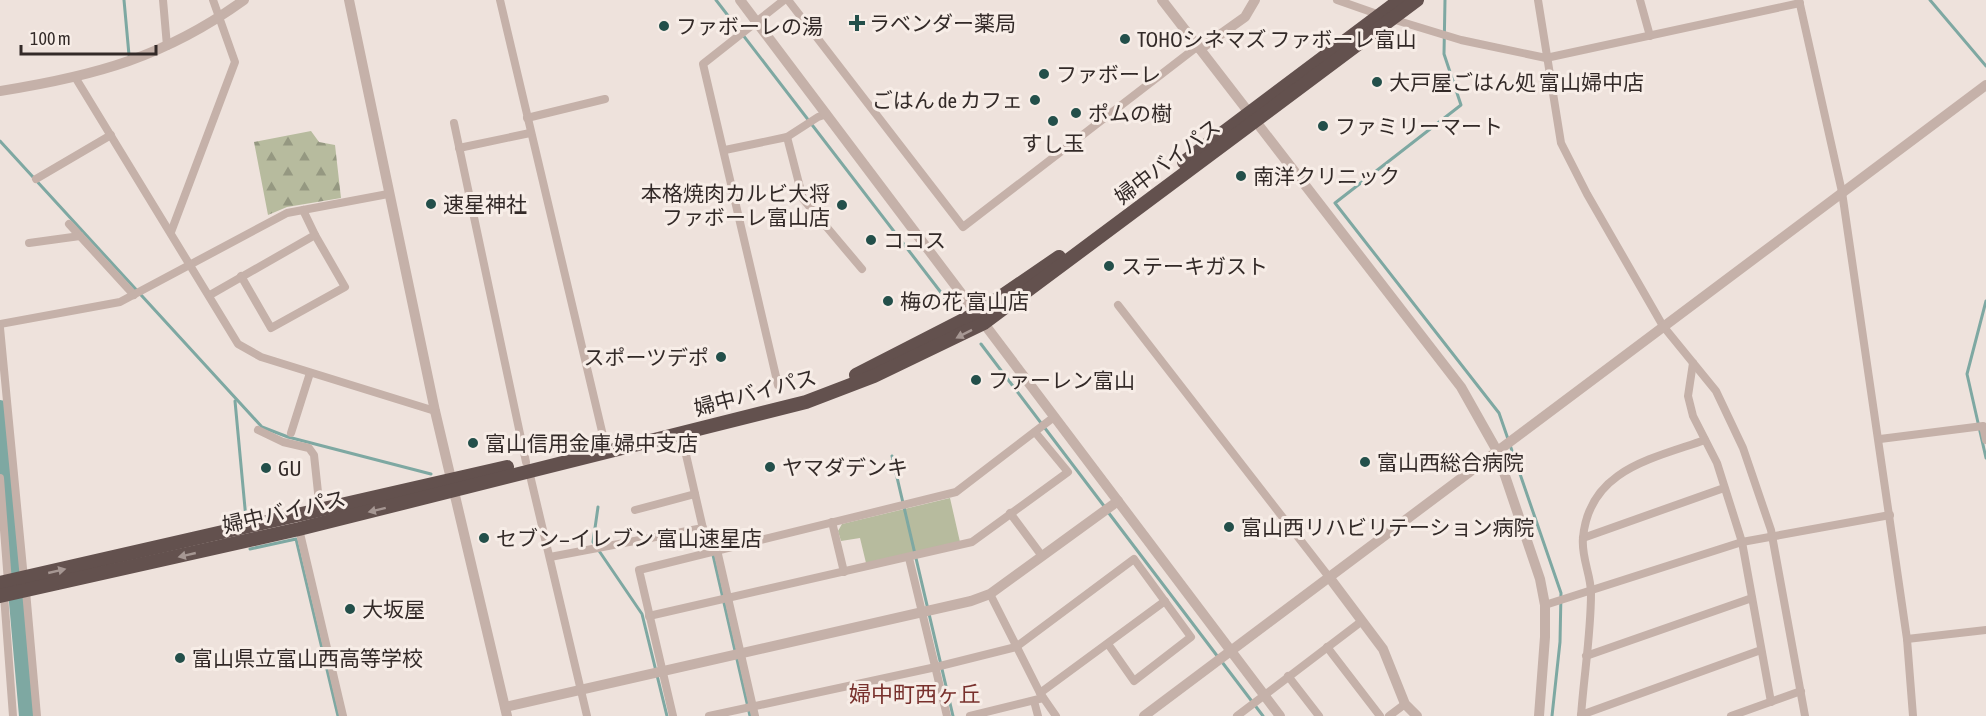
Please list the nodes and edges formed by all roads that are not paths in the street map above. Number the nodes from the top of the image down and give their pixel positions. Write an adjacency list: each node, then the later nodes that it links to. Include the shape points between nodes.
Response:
1 (163, 0): 21 (street)
2 (213, 0): 18 (street)
3 (244, 0): 18 (street)
4 (349, 0): 39 (street)
5 (500, 0): 30 (street)
6 (740, 0): 19 (street)
7 (783, 0): 19 (street)
8 (788, 0): 22 (street, via 963,227)
9 (1162, 0): 22 (street)
10 (1255, 0): 22 (street, via 1245,17)
11 (1337, 0): 17 (street)
12 (1400, 0): 17 (highway, 婦中バイパス)
13 (1417, 0): 17 (highway, 婦中バイパス)
14 (1538, 0): 23 (street)
15 (1640, 0): 20 (street)
16 (1799, 1): 20 (street); 38 (street)
17 (1386, 17): 23 (street, via 1461,40); 29 (highway, 婦中バイパス)
18 (220, 18): 21 (street); 42 (street, via 235,63)
19 (757, 22): 28 (street); 36 (street, via 703,64)
20 (1650, 36): 23 (street)
21 (167, 46): 24 (street, via 121,66)
22 (1199, 48): 29 (street)
23 (1546, 58): 54 (street, via 1561,143)
24 (75, 77): 26 (street); 33 (street)
25 (1986, 84): 38 (street)
26 (0, 91)
27 (605, 99): 30 (street)
28 (827, 114): 34 (street); 52 (street)
29 (1252, 117): 52 (highway, 婦中バイパス); 68 (street, via 1461,387)
30 (527, 118): 32 (street)
31 (454, 123): 35 (street)
32 (530, 133): 35 (street); 67 (street)
33 (111, 135): 37 (street); 42 (street)
34 (787, 137): 36 (street); 47 (street, via 803,199)
35 (459, 148): 69 (street)
36 (724, 150): 57 (street)
37 (36, 179)
38 (1842, 192): 54 (street); 64 (street)
39 (388, 194): 40 (street); 58 (street)
40 (303, 210): 43 (street); 46 (street, via 287,213)
41 (69, 224): 44 (street)
42 (171, 232): 46 (street)
43 (315, 235): 48 (street); 48 (street, via 345,287 270,328)
44 (80, 236): 45 (street); 49 (street)
45 (29, 243)
46 (190, 265): 49 (street); 50 (street)
47 (862, 269)
48 (242, 276): 50 (street)
49 (134, 295): 53 (street, via 120,302)
50 (210, 295): 56 (street, via 238,344 250,353)
51 (1118, 305): 91 (street)
52 (981, 318): 59 (street); 63 (highway, 婦中バイパス, one-way to 63, via 826,396); 67 (highway, 婦中バイパス, via 804,396)
53 (0, 326): 92 (street)
54 (1663, 326): 55 (street); 68 (street)
55 (1693, 363): 65 (street, via 1688,396); 82 (street, via 1716,391 1735,431)
56 (310, 374): 58 (street); 62 (street)
57 (778, 385)
58 (435, 411): 71 (street)
59 (1054, 417): 61 (street); 74 (street)
60 (258, 430): 76 (street, via 309,448 314,455)
61 (1035, 432): 77 (street, via 1068,472); 79 (street, via 956,492)
62 (291, 433)
63 (681, 433): 69 (highway, 婦中バイパス); 73 (street)
64 (1880, 439): 66 (street, via 1983,426); 78 (street)
65 (1705, 440): 72 (street); 83 (street, via 1632,466 1608,482 1591,506)
66 (1986, 440)
67 (604, 444): 69 (highway, 婦中バイパス)
68 (1496, 449): 91 (street); 99 (street, via 1537,569)
69 (528, 466): 71 (highway, 婦中バイパス); 88 (street)
70 (0, 477): 93 (street)
71 (454, 486): 76 (highway, 婦中バイパス); 81 (highway, 婦中バイパス, one-way to 81); 124 (street)
72 (1725, 488): 83 (street); 84 (street)
73 (695, 494): 75 (street); 80 (street)
74 (1118, 501): 87 (street); 108 (street)
75 (635, 510)
76 (320, 511): 92 (highway, 婦中バイパス, one-way to 76)
77 (1010, 513): 87 (street); 89 (street, via 972,542)
78 (1890, 515): 82 (street); 104 (street)
79 (832, 522): 86 (street); 90 (street)
80 (703, 528): 85 (street); 88 (street)
81 (299, 529): 92 (highway, 婦中バイパス, one-way to 92); 128 (street)
82 (1773, 535): 84 (street); 117 (street)
83 (1583, 538): 94 (street, via 1584,565)
84 (1742, 542): 94 (street); 96 (street)
85 (707, 546)
86 (717, 550): 97 (street); 101 (street, via 639,570)
87 (1042, 556): 95 (street)
88 (550, 557): 116 (street)
89 (909, 558): 90 (street); 100 (street)
90 (844, 572): 97 (street)
91 (1329, 577): 102 (street); 108 (street)
92 (25, 585): 93 (highway, 婦中バイパス); 127 (street)
93 (3, 589): 112 (street)
94 (1591, 590): 99 (street); 111 (street)
95 (990, 594): 100 (street); 106 (street)
96 (1752, 598): 109 (street); 111 (street)
97 (728, 599): 101 (street); 110 (street)
98 (1165, 601): 105 (street); 105 (street, via 1191,636 1134,681); 106 (street, via 1134,559)
99 (1545, 605): 144 (street)
100 (923, 613): 110 (street); 113 (street)
101 (649, 616): 114 (street)
102 (1362, 621): 107 (street); 122 (street, via 1383,649)
103 (1986, 630): 104 (street)
104 (1907, 639): 147 (street)
105 (1108, 644): 119 (street)
106 (1016, 647): 113 (street); 119 (street)
107 (1327, 647): 115 (street); 141 (street)
108 (1230, 650): 118 (street); 137 (street)
109 (1761, 650): 121 (street); 125 (street)
110 (741, 654): 114 (street); 123 (street)
111 (1586, 656): 125 (street)
112 (4, 665): 126 (street)
113 (936, 667): 123 (street); 133 (street)
114 (662, 672): 116 (street); 130 (street)
115 (1288, 676): 118 (street); 140 (street)
116 (580, 690): 124 (street); 129 (street)
117 (1801, 691): 121 (street); 146 (street)
118 (1264, 694): 138 (street); 139 (street)
119 (1041, 696): 120 (street); 136 (street)
120 (1034, 700): 134 (street); 135 (street)
121 (1771, 702): 145 (street)
122 (1405, 704): 142 (street); 143 (street)
123 (753, 707): 131 (street); 132 (street)
124 (506, 711)
125 (1581, 715)
126 (13, 716)
127 (37, 716)
128 (343, 716)
129 (587, 716)
130 (673, 716)
131 (709, 716)
132 (755, 716)
133 (946, 716)
134 (970, 716)
135 (1038, 716)
136 (1056, 716)
137 (1144, 716)
138 (1237, 716)
139 (1280, 716)
140 (1319, 716)
141 (1380, 716)
142 (1389, 716)
143 (1417, 716)
144 (1539, 716)
145 (1731, 716)
146 (1805, 716)
147 (1913, 716)

